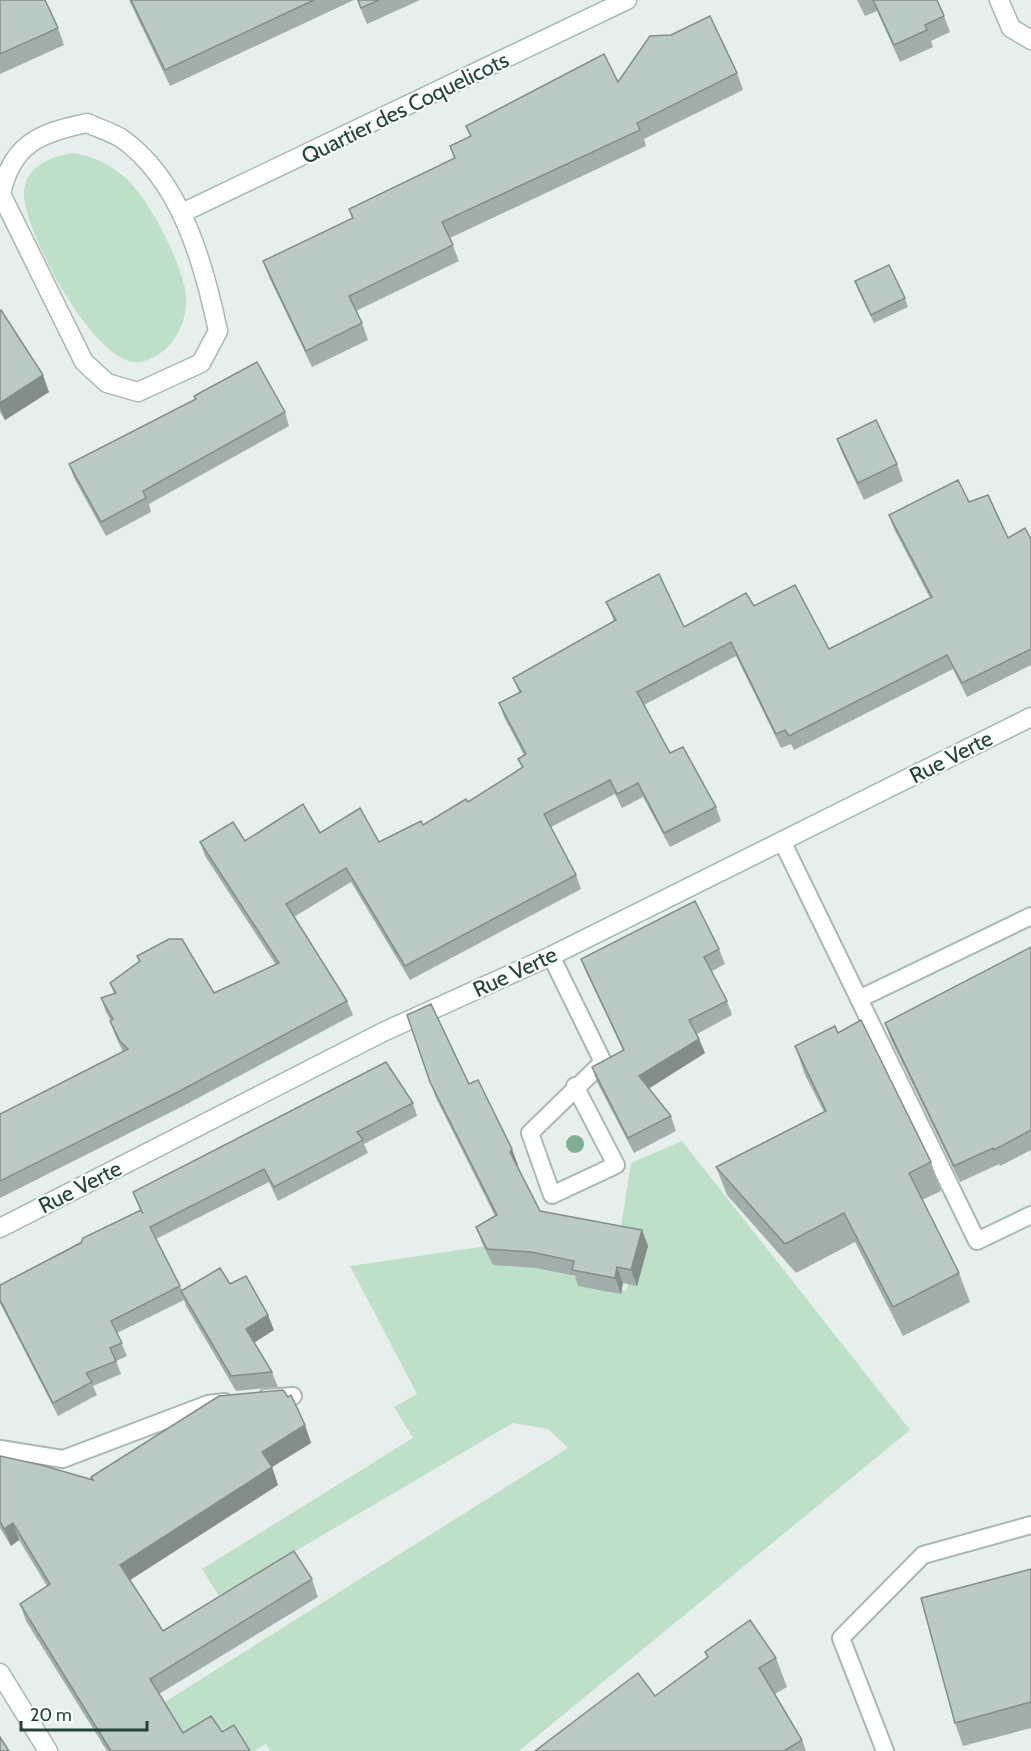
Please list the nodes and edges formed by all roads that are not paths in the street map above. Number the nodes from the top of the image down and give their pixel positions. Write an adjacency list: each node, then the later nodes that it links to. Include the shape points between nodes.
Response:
1 (627, 0): 4 (street, Quartier des Coquelicots)
2 (999, 0): 3 (street, via 1011,28)
3 (1031, 40)
4 (182, 213): 4 (street, via 206,274 218,331 201,363 138,392 107,383 84,362 1,194 6,170 23,148 59,129 87,123 119,137 145,158)
5 (1031, 717): 6 (street, Rue Verte)
6 (782, 841): 8 (street, Rue Verte); 9 (lane)
7 (1031, 916): 9 (lane)
8 (551, 956): 10 (lane, via 603,1062); 12 (street, Rue Verte, via 383,1032)
9 (859, 999): 11 (lane, via 977,1242)
10 (575, 1086): 10 (lane, via 530,1133 552,1195 616,1165)
11 (1031, 1215)
12 (0, 1228)
13 (293, 1396): 14 (lane, via 208,1404 63,1459)
14 (0, 1449)
15 (1031, 1525): 18 (lane, via 923,1555 841,1638)
16 (0, 1673): 17 (street)
17 (48, 1751)
18 (885, 1751)

